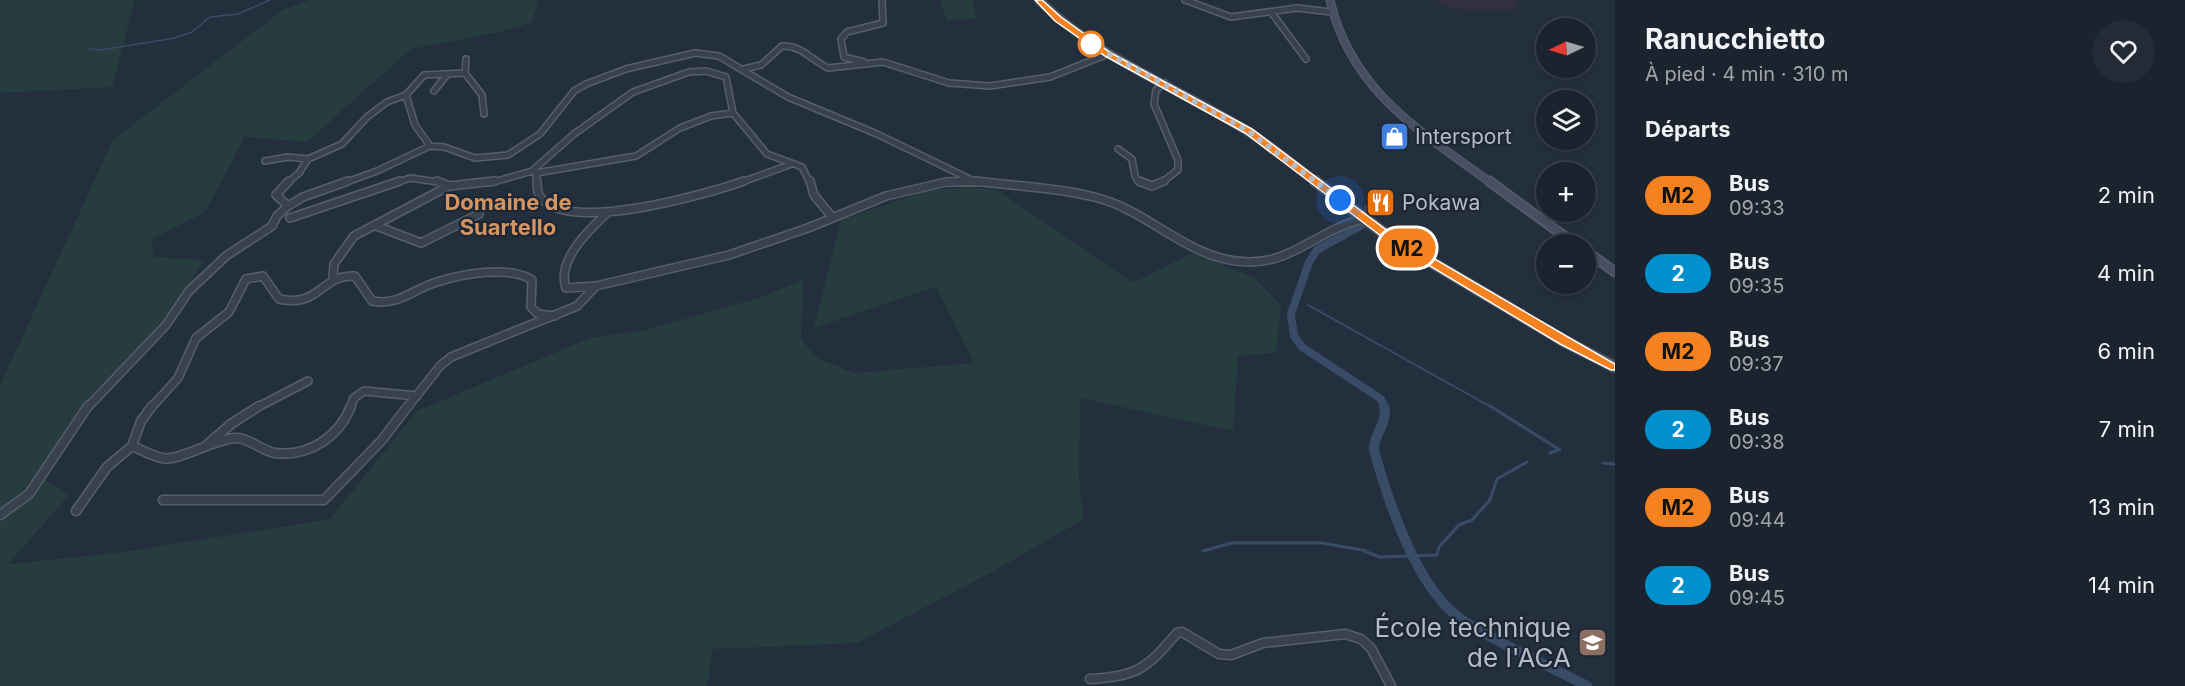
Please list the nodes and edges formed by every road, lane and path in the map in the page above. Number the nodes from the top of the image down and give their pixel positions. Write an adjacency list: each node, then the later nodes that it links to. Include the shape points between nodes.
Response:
1 (882, 0): 10 (street, via 883,23 846,32 841,39 844,57)
2 (1039, 0): 7 (main road, via 1058,19)
3 (1185, 0): 5 (street, via 1231,17)
4 (1330, 0): 6 (main road)
5 (1271, 12): 6 (street, via 1297,8); 9 (street)
6 (1331, 12): 34 (main road, via 1344,44 1380,96 1412,125)
7 (1108, 54): 10 (street, via 1039,82 985,86 948,83 883,62); 14 (main road)
8 (466, 58): 12 (street)
9 (1306, 59)
10 (868, 63): 11 (street, via 828,68 802,48 788,45 778,49 760,67)
11 (744, 69): 19 (street, via 707,52 639,65 586,84 566,98 540,134 508,154 475,158); 25 (street, via 788,97)
12 (465, 73): 13 (street); 18 (street, via 482,95)
13 (446, 76): 15 (street); 16 (street, via 424,75)
14 (1164, 83): 20 (street, via 1156,90 1154,104 1178,160 1178,170 1165,182 1140,183 1132,159); 32 (main road, via 1248,131)
15 (434, 91)
16 (405, 95): 19 (street, via 415,125); 21 (street, via 376,109 342,144)
17 (733, 113): 23 (street, via 767,154); 24 (street, via 687,125 636,156); 24 (street, via 726,77 706,71 674,76 633,92 574,134)
18 (484, 114)
19 (430, 146): 27 (street)
20 (1118, 148)
21 (308, 159): 22 (street); 27 (street, via 276,195)
22 (265, 161)
23 (789, 165): 28 (street, via 716,191); 30 (street, via 807,172 814,195)
24 (534, 172): 26 (street, via 489,183); 28 (street, via 538,194 550,206 578,212)
25 (974, 181): 30 (street, via 886,196); 32 (street, via 1115,203 1204,252 1243,262 1287,256)
26 (448, 186): 31 (street, via 444,182 410,178); 33 (street)
27 (288, 206): 47 (street, via 259,237 231,253 189,291 166,325 87,408 29,494)
28 (609, 212): 38 (street, via 592,227 562,272 561,282 566,288)
29 (479, 214): 33 (street, via 421,243)
30 (832, 217): 38 (street, via 729,255)
31 (290, 218)
32 (1363, 219): 40 (main road, via 1479,291)
33 (374, 225): 37 (street, via 354,236 334,264)
34 (1561, 234)
35 (1596, 258): 36 (main road)
36 (1615, 272)
37 (333, 278): 39 (street, via 355,276 372,301 382,304 405,300 451,278 517,273 533,282 531,307 538,314); 44 (street, via 314,298 295,303 279,299 265,277 249,278 237,292 228,313 196,339 177,378 143,415)
38 (596, 286): 39 (street, via 577,306)
39 (556, 316): 42 (street, via 450,357)
40 (1615, 367)
41 (308, 381): 43 (street, via 257,405)
42 (417, 396): 43 (street, via 363,391 354,398 345,422 334,435 301,452 273,453 236,438); 45 (street, via 382,440 324,500)
43 (208, 444): 44 (street, via 164,459)
44 (132, 446): 46 (street, via 100,473)
45 (162, 500)
46 (76, 511)
47 (0, 515)
48 (1090, 679): 49 (street, via 1140,673 1182,632 1219,654 1231,655 1263,643 1345,634 1361,639 1371,648)
49 (1391, 686)

